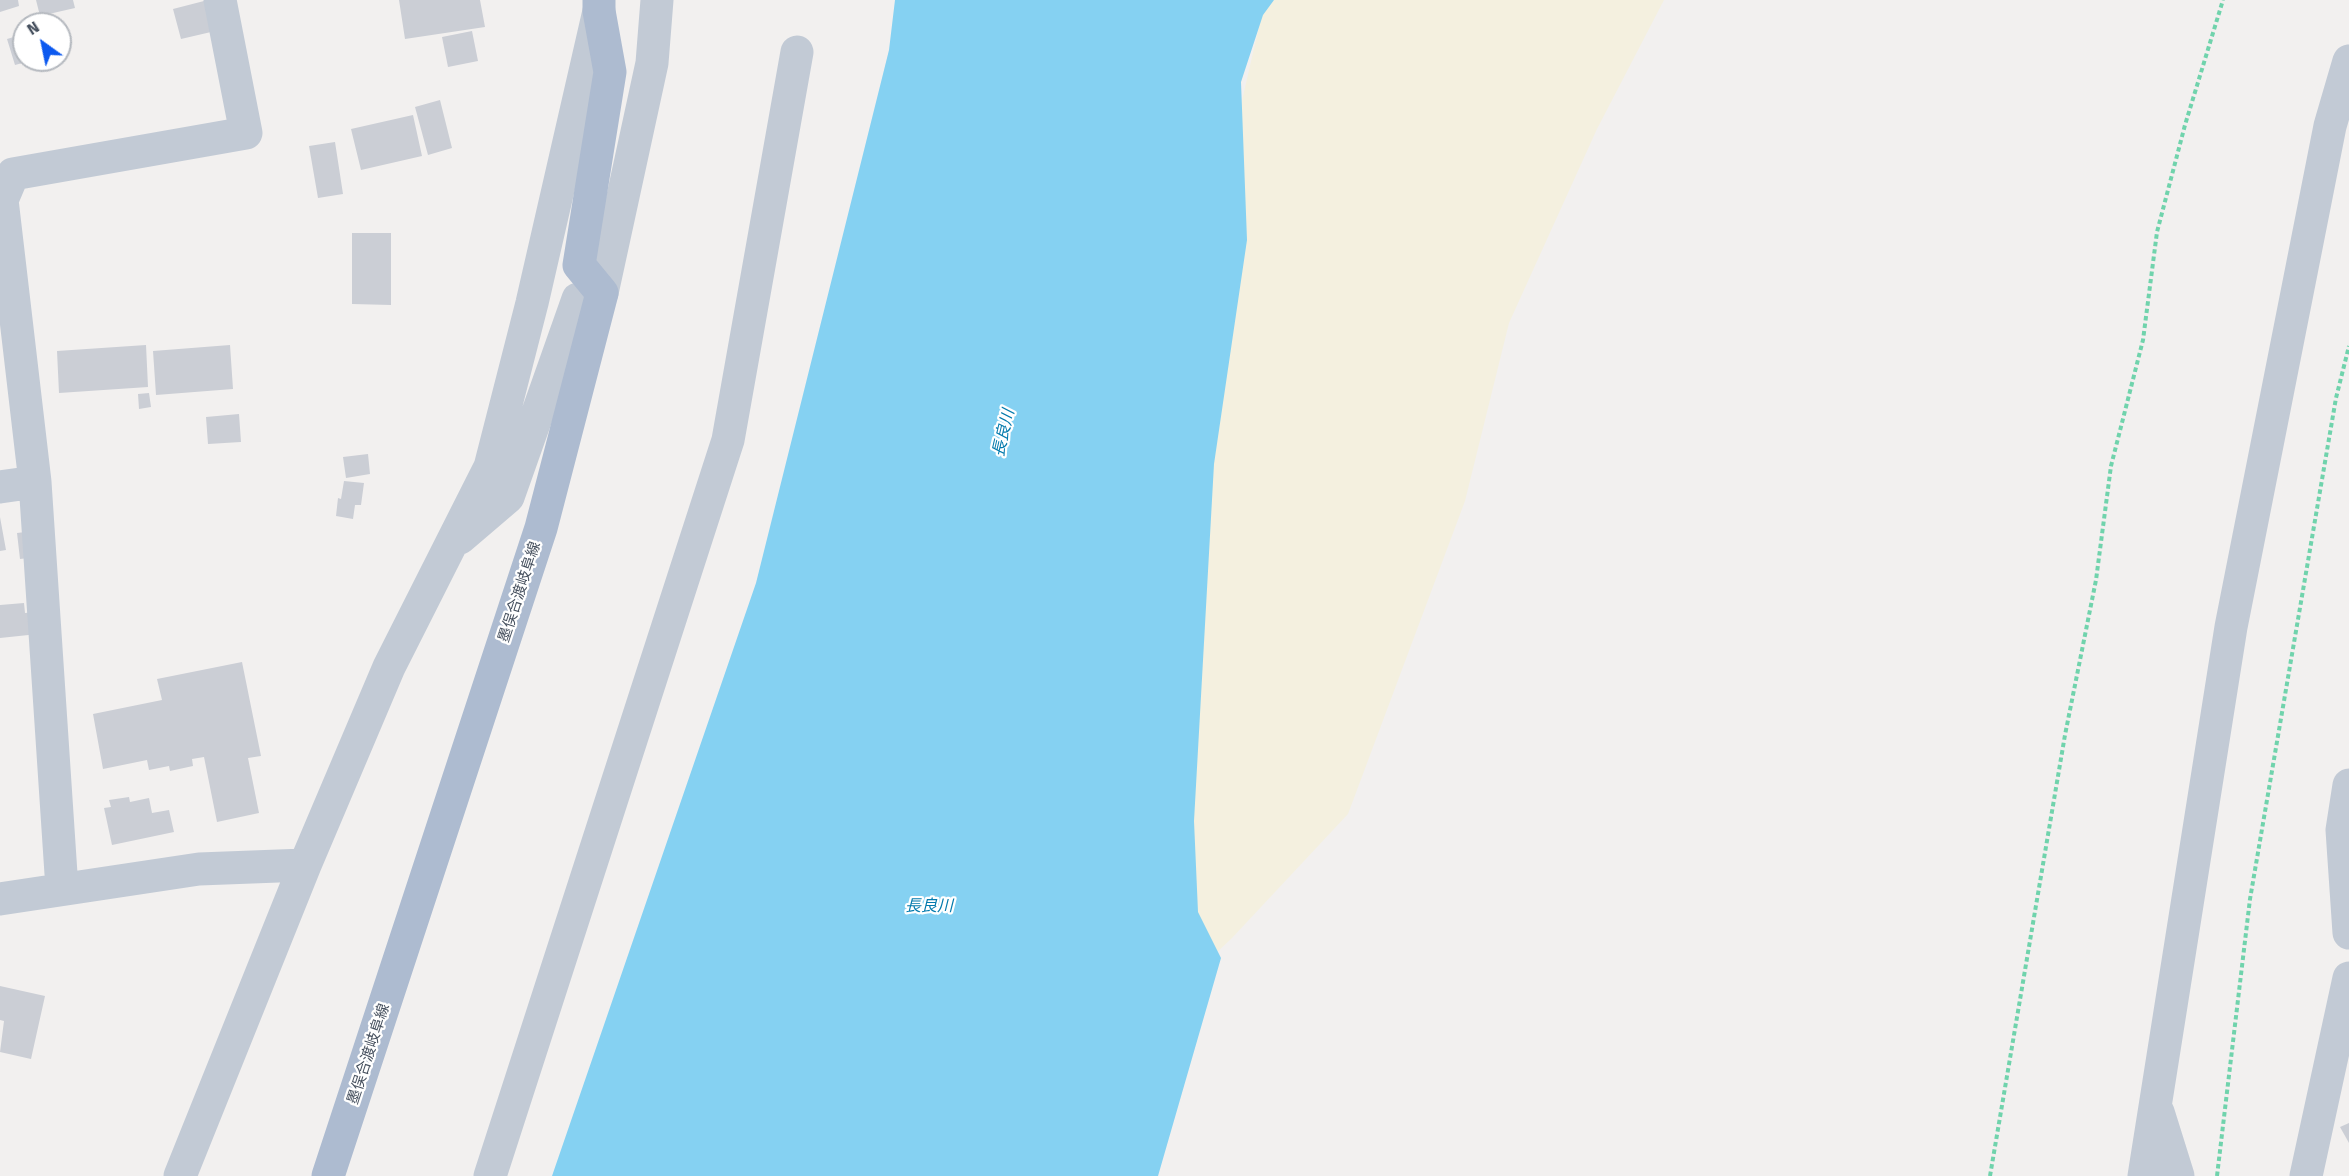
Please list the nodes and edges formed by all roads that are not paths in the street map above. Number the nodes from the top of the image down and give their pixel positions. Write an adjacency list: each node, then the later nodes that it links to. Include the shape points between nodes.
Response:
1 (220, 0): 7 (street, via 246,133 13,174 2,200)
2 (657, 0): 6 (street, via 652,63)
3 (599, 6): 6 (main road, via 610,72 579,265); 9 (street, via 532,303 490,467)
4 (797, 52): 19 (street, via 728,440)
5 (2349, 61): 16 (street, via 2330,126 2231,627)
6 (603, 293): 9 (street, via 578,299 508,497); 18 (main road, 墨俣合渡岐阜線, via 541,528)
7 (35, 482): 8 (street); 12 (street)
8 (0, 487)
9 (447, 549): 11 (street, via 390,667)
10 (2349, 785): 14 (street, via 2342,830)
11 (305, 864): 12 (street, via 199,869); 17 (street)
12 (62, 889): 13 (street)
13 (0, 899)
14 (2349, 933)
15 (2349, 978): 22 (street)
16 (2155, 1103): 20 (street); 21 (street)
17 (180, 1176)
18 (328, 1176)
19 (490, 1176)
20 (2144, 1176)
21 (2178, 1176)
22 (2306, 1176)

